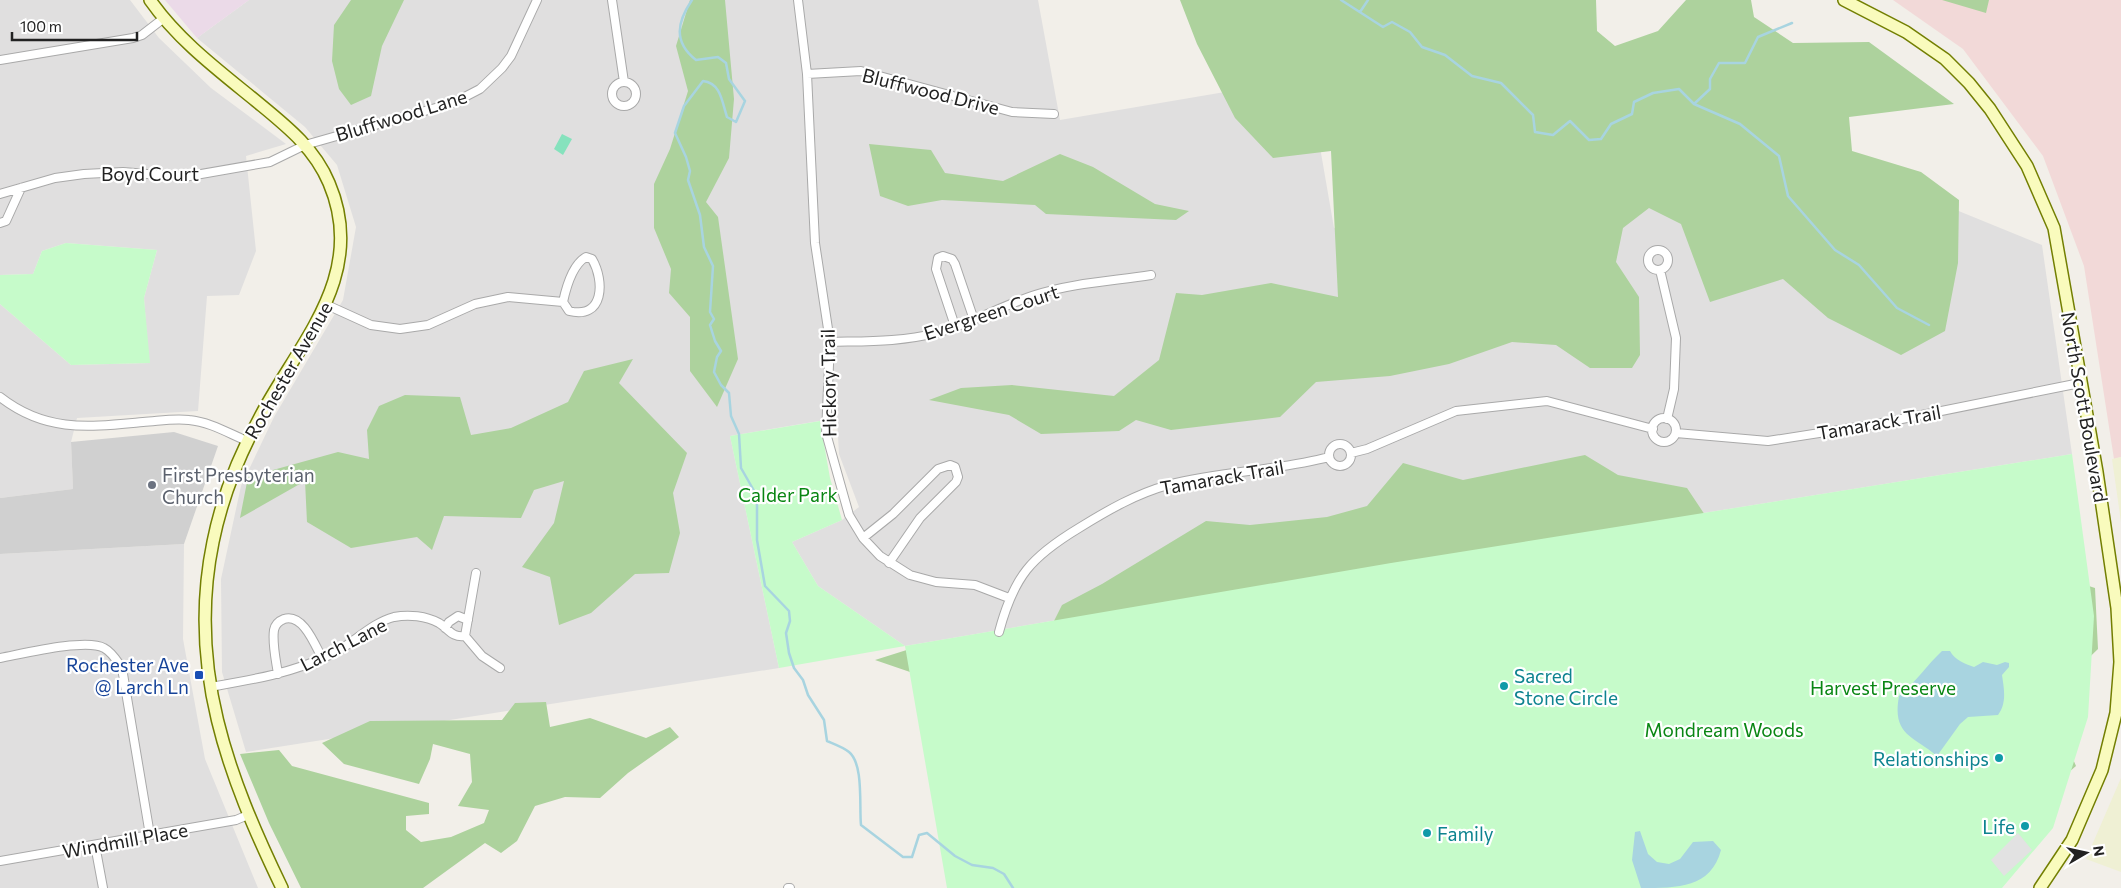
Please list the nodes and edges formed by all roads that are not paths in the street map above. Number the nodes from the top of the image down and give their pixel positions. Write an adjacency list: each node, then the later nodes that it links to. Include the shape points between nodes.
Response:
1 (150, 0): 6 (main road, Rochester Avenue)
2 (537, 0): 11 (street, Bluffwood Lane, via 511,56 480,89 453,103)
3 (612, 0): 9 (street)
4 (798, 0): 8 (street, Hickory Trail)
5 (1844, 0): 22 (main road, North Scott Boulevard, via 1906,32 1945,59 1969,83 2010,137 2027,166 2054,228)
6 (164, 18): 7 (street, via 133,38); 11 (main road, Rochester Avenue, via 194,50)
7 (0, 60)
8 (807, 74): 10 (street, Bluffwood Drive, via 861,71 1012,112); 21 (street, Hickory Trail, via 815,243)
9 (624, 82)
10 (1054, 114)
11 (305, 145): 12 (street, Boyd Court, via 270,162 214,173 184,177 123,172 84,174); 18 (main road, Rochester Avenue, via 329,183 340,227 338,272)
12 (21, 188): 13 (street, Boyd Court); 14 (street, via 11,213 6,221)
13 (0, 194)
14 (0, 223)
15 (1660, 270): 24 (street, via 1676,338 1674,389)
16 (1151, 275): 19 (street, Evergreen Court, via 1045,292)
17 (563, 302): 17 (street, via 569,311 579,314 588,312 598,302 600,287 592,259 586,257 577,266); 18 (street, via 508,296 475,304 428,325 400,329 371,325)
18 (326, 305): 27 (main road, Rochester Avenue)
19 (974, 320): 20 (street, Evergreen Court); 20 (street, via 955,264 943,256 936,263 936,269)
20 (955, 326): 21 (street, Evergreen Court, via 916,336)
21 (830, 342): 30 (street, Hickory Trail, via 826,433 849,515)
22 (2080, 383): 26 (street, Tamarack Trail, via 1877,424 1768,441); 49 (main road, North Scott Boulevard, via 2117,608 2120,637 2118,688 2110,742 2093,794 2072,840)
23 (0, 397): 27 (street, via 28,415 66,426 190,420 218,427)
24 (1667, 419): 25 (street, via 1659,420); 26 (street, via 1673,423)
25 (1652, 429): 26 (street, via 1660,441 1668,442); 28 (street, Tamarack Trail, via 1547,401 1456,411)
26 (1676, 434)
27 (247, 441): 42 (main road, Rochester Avenue, via 219,516 208,574 205,632)
28 (1351, 453): 29 (street, Tamarack Trail, via 1339,445 1331,449); 29 (street, Tamarack Trail, via 1343,466 1336,465)
29 (1329, 457): 33 (street, Tamarack Trail, via 1186,481 1137,495 1046,549 1028,567)
30 (864, 538): 31 (street, Hickory Trail); 31 (street, via 938,468 955,467 956,482 920,518)
31 (889, 563): 33 (street, Hickory Trail, via 924,580 975,585)
32 (476, 573): 34 (street)
33 (1009, 598): 36 (street, Tamarack Trail)
34 (468, 620): 35 (street, via 458,616); 37 (street)
35 (445, 628): 37 (street, Larch Lane, via 455,636); 39 (street, Larch Lane, via 418,616 395,617)
36 (999, 632)
37 (465, 636): 40 (street, Larch Lane, via 482,656)
38 (0, 658): 44 (street, via 82,644 105,648 115,657 122,668)
39 (322, 658): 41 (street, Larch Lane); 41 (street, via 302,624 286,618 274,630)
40 (500, 668)
41 (278, 674): 42 (street, Larch Lane)
42 (210, 688): 43 (main road, Rochester Avenue, via 222,744)
43 (248, 815): 44 (street, Windmill Place); 48 (main road, Rochester Avenue)
44 (150, 835): 45 (street, Windmill Place)
45 (96, 845): 46 (street, Windmill Place); 47 (street)
46 (0, 861)
47 (103, 888)
48 (282, 888)
49 (2040, 888)

